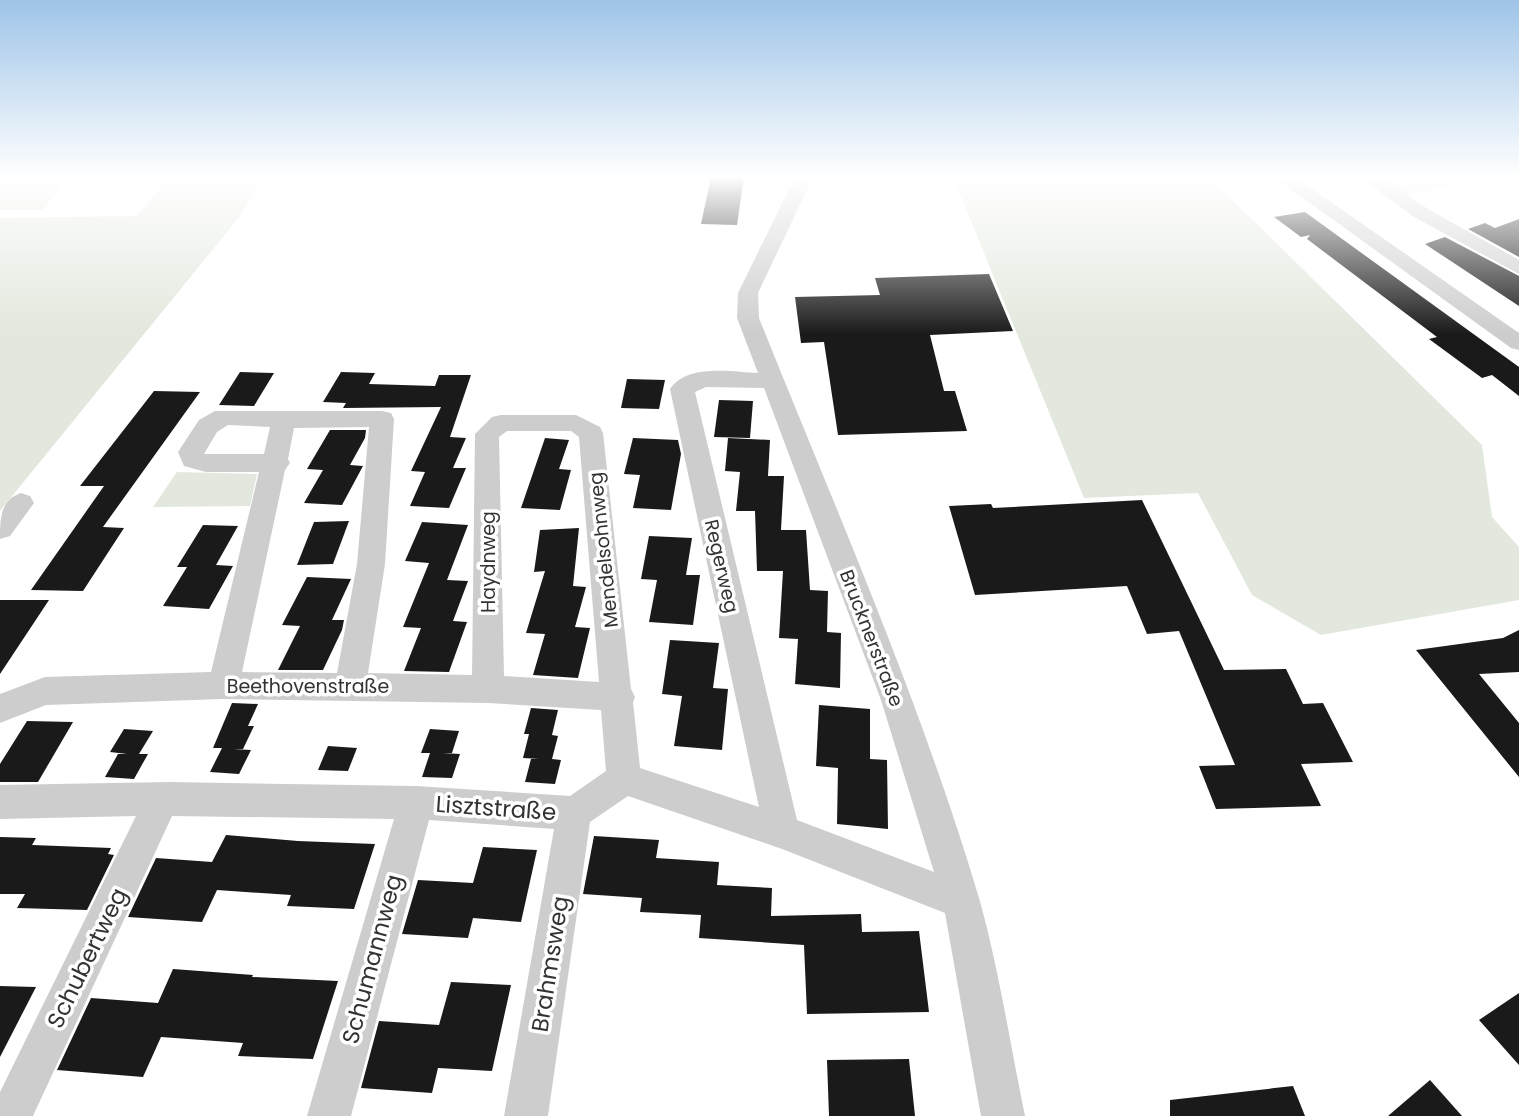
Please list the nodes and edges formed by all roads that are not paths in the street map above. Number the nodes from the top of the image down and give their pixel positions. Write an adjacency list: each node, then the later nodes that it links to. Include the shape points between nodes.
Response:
1 (779, 229): 6 (street, Brucknerstraße, via 748,293 748,318)
2 (1357, 229): 5 (street)
3 (1450, 229): 4 (street)
4 (1519, 268)
5 (1519, 343)
6 (771, 381): 22 (street, Regerweg, via 703,379 682,389); 23 (street, Brucknerstraße, via 897,700)
7 (285, 420): 9 (street); 9 (street, via 224,417 208,426 191,452 193,460 206,463); 13 (street, via 382,419 371,564)
8 (486, 434): 14 (street, Haydnweg); 15 (street, Mendelsohnweg, via 501,423 576,423 591,433)
9 (277, 463): 12 (street)
10 (21, 503): 11 (street)
11 (0, 529)
12 (223, 685): 13 (street, Beethovenstraße); 16 (street, Beethovenstraße, via 45,691)
13 (350, 685): 14 (street, Beethovenstraße)
14 (488, 689): 15 (street, Beethovenstraße)
15 (619, 697): 17 (street, Mendelsohnweg)
16 (0, 709)
17 (624, 779): 21 (street, Lisztstraße); 22 (street)
18 (162, 799): 19 (street, Lisztstraße); 20 (street, Lisztstraße); 24 (street, Schubertweg)
19 (0, 802)
20 (416, 803): 21 (street, Lisztstraße); 25 (street, Schumannweg)
21 (574, 813): 26 (street, Brahmsweg)
22 (782, 832): 23 (street)
23 (961, 901): 27 (street, Brucknerstraße)
24 (11, 1116)
25 (329, 1116)
26 (526, 1116)
27 (1003, 1116)

